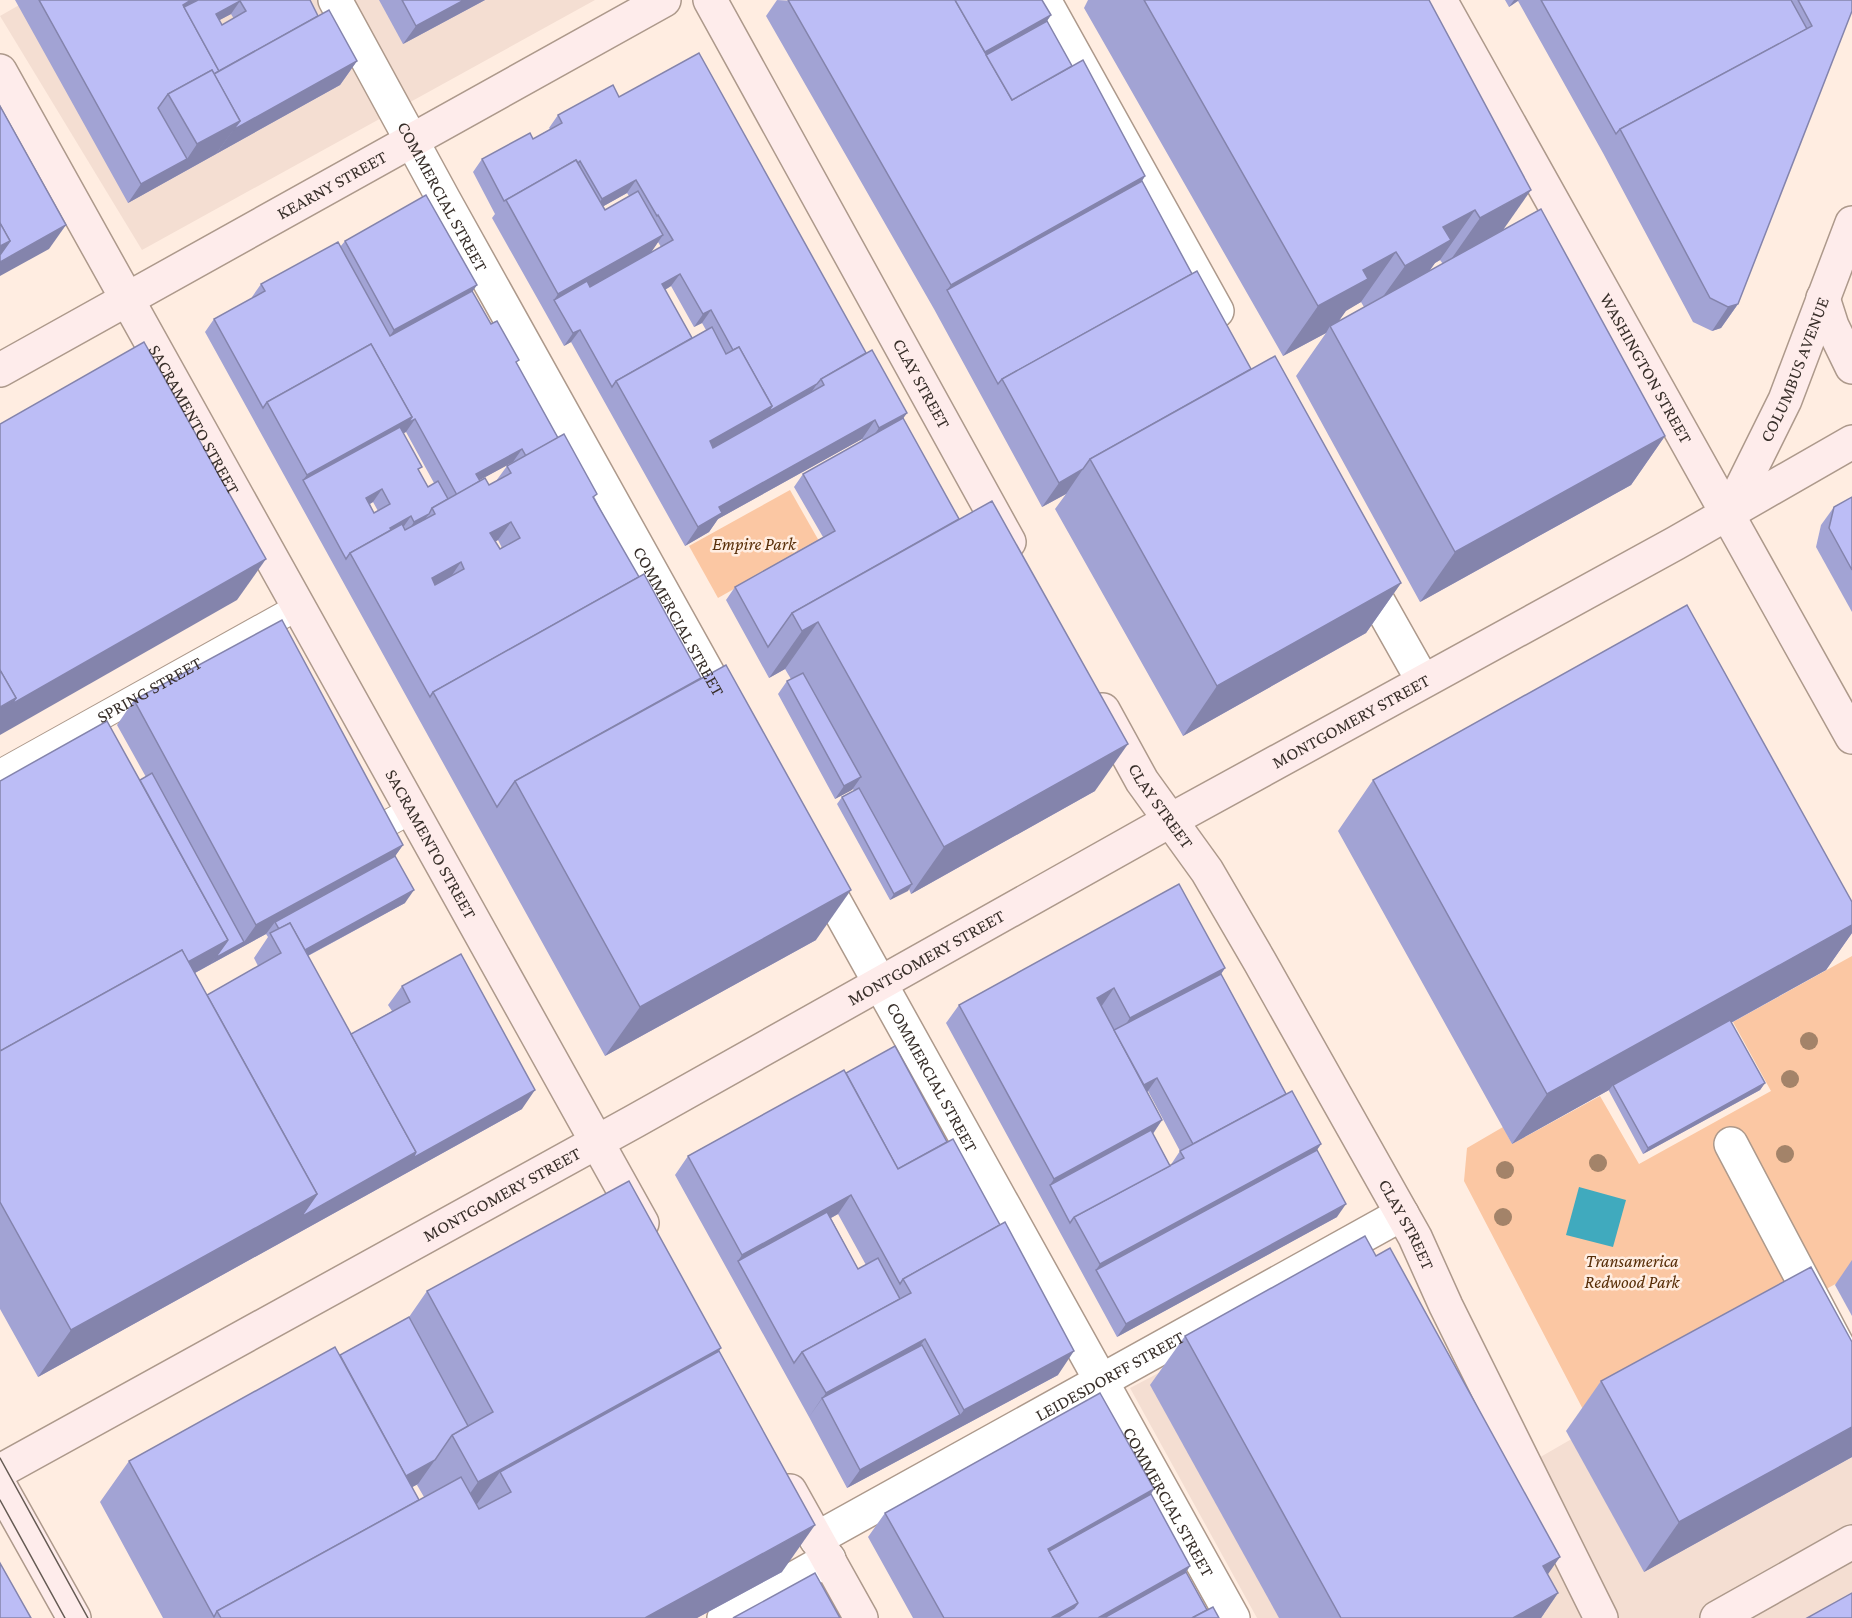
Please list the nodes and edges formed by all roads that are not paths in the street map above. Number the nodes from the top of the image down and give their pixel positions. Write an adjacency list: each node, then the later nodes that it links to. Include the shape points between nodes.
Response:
1 (335, 0): 7 (street, COMMERCIAL STREET)
2 (664, 0): 7 (street, KEARNY STREET)
3 (710, 0): 17 (street, CLAY STREET)
4 (1044, 0): 11 (street)
5 (1440, 0): 15 (street, WASHINGTON STREET)
6 (0, 71): 10 (street, SACRAMENTO STREET)
7 (413, 140): 10 (street, KEARNY STREET); 22 (street, COMMERCIAL STREET)
8 (1852, 223): 9 (street, COLUMBUS AVENUE)
9 (1823, 298): 12 (street); 15 (street, COLUMBUS AVENUE, via 1785,400)
10 (126, 300): 13 (street, KEARNY STREET); 18 (street, SACRAMENTO STREET)
11 (1229, 332)
12 (1852, 367)
13 (0, 370)
14 (1852, 442): 15 (street, MONTGOMERY STREET)
15 (1729, 513): 19 (street, MONTGOMERY STREET); 21 (street, WASHINGTON STREET)
16 (1344, 540): 19 (street)
17 (1021, 563)
18 (298, 607): 23 (lane, SPRING STREET, via 98,731); 24 (street, SACRAMENTO STREET)
19 (1423, 681): 25 (street, MONTGOMERY STREET)
20 (1090, 688): 25 (street, CLAY STREET, via 1142,781)
21 (1852, 736)
22 (745, 740)
23 (0, 773)
24 (412, 810): 26 (lane); 29 (street, SACRAMENTO STREET)
25 (1171, 820): 28 (street, MONTGOMERY STREET); 31 (street, CLAY STREET, via 1207,871)
26 (368, 834)
27 (803, 844): 28 (street, COMMERCIAL STREET)
28 (880, 982): 29 (street, MONTGOMERY STREET); 34 (street, COMMERCIAL STREET)
29 (596, 1141): 32 (street, SACRAMENTO STREET); 36 (street, MONTGOMERY STREET)
30 (1731, 1144): 33 (street)
31 (1402, 1214): 34 (street, LEIDESDORFF STREET); 44 (street, CLAY STREET)
32 (655, 1246)
33 (1852, 1373)
34 (1101, 1381): 39 (street, LEIDESDORFF STREET); 43 (street, COMMERCIAL STREET)
35 (776, 1466): 39 (street)
36 (0, 1471)
37 (0, 1486): 40 (street)
38 (1852, 1542): 45 (street)
39 (823, 1549): 41 (street, LEIDESDORFF STREET); 42 (street)
40 (74, 1618)
41 (724, 1618)
42 (861, 1618)
43 (1233, 1618)
44 (1601, 1618)
45 (1717, 1618)

